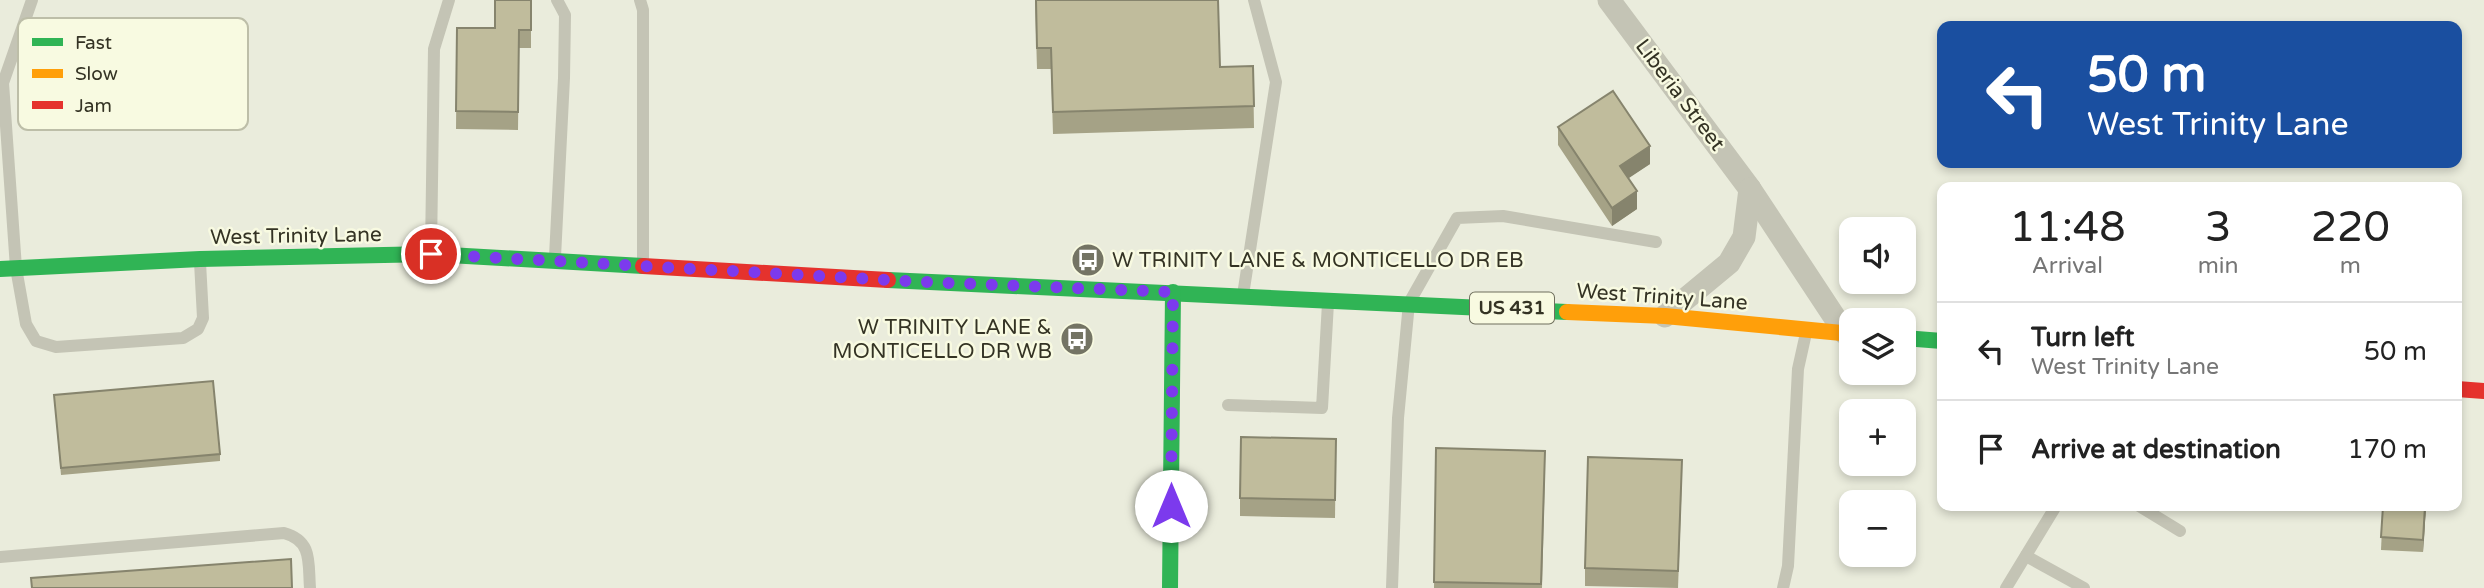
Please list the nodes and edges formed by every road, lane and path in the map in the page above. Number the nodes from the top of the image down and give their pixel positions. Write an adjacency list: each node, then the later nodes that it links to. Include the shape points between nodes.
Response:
1 (32, 0): 7 (lane)
2 (449, 0): 11 (lane, via 434,49)
3 (558, 0): 13 (lane, via 565,15 565,65)
4 (640, 0): 14 (lane)
5 (1254, 0): 17 (lane, via 1276,82)
6 (1609, 0): 9 (street, Liberia Street)
7 (26, 18)
8 (18, 40): 15 (lane, via 3,83)
9 (1750, 189): 20 (street, via 1744,237 1729,263); 21 (street, Liberia Street)
10 (1656, 242): 19 (lane, via 1503,216 1457,218)
11 (431, 254): 12 (main road, West Trinity Lane / US 431); 13 (main road, West Trinity Lane / US 431)
12 (200, 259): 15 (main road, West Trinity Lane / US 431); 15 (lane, via 204,317 198,329 183,338 56,347 36,341)
13 (555, 261): 14 (main road, West Trinity Lane / US 431)
14 (643, 266): 16 (main road, West Trinity Lane / US 431)
15 (8, 268)
16 (1173, 292): 17 (main road, West Trinity Lane / US 431); 35 (main road)
17 (1243, 295): 18 (main road, West Trinity Lane / US 431)
18 (1328, 300): 19 (main road, West Trinity Lane / US 431); 28 (lane, via 1322,408)
19 (1409, 303): 20 (main road, West Trinity Lane / US 431); 36 (lane, via 1398,418)
20 (1665, 316): 22 (main road, West Trinity Lane / US 431)
21 (1839, 320)
22 (1807, 329): 23 (main road, West Trinity Lane / US 431); 37 (lane, via 1798,369)
23 (1839, 332)
24 (1916, 339): 25 (main road)
25 (1937, 341)
26 (2462, 389): 27 (main road)
27 (2484, 391)
28 (1228, 405)
29 (2053, 511): 32 (lane)
30 (2147, 511): 31 (lane)
31 (2180, 531)
32 (2026, 555): 38 (lane); 39 (lane)
33 (0, 557): 34 (lane, via 284,533 298,537 306,548)
34 (310, 588)
35 (1170, 588)
36 (1392, 588)
37 (1783, 588)
38 (2006, 588)
39 (2084, 588)

